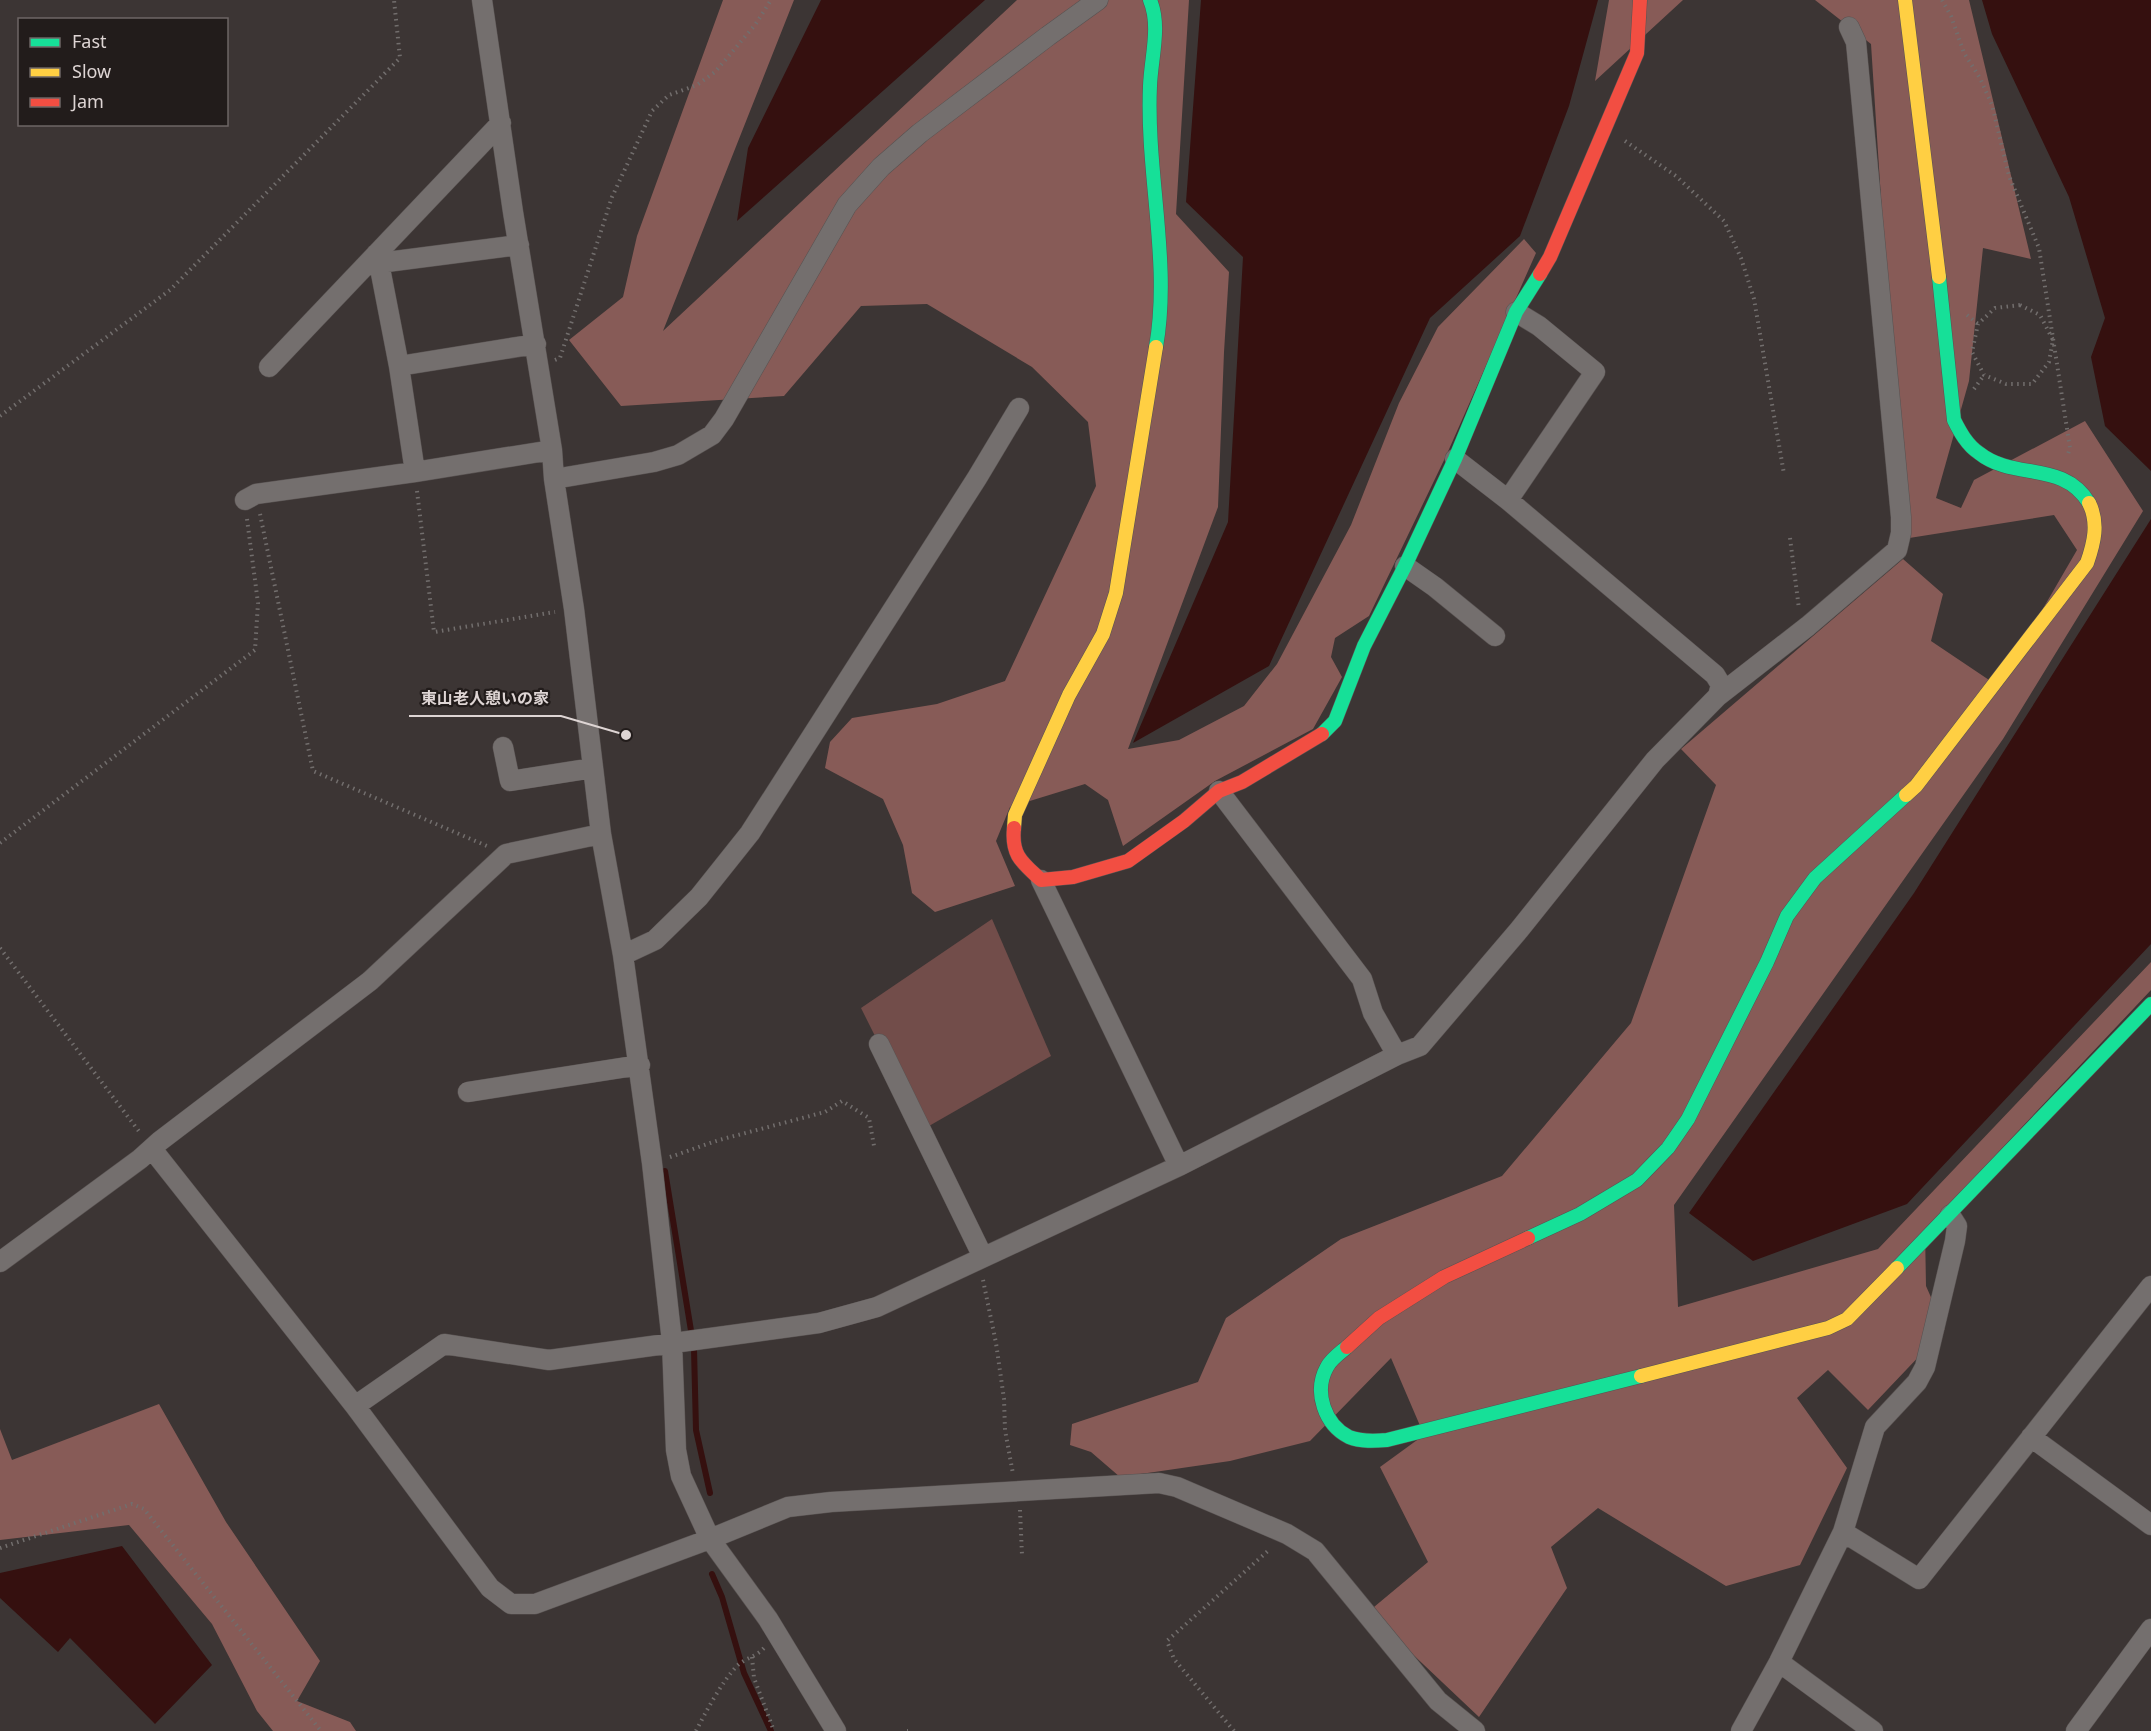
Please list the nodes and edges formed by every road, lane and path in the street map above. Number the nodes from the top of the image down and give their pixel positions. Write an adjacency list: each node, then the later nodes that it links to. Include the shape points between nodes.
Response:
1 (394, 0): 21 (path, via 400,58 170,290)
2 (482, 0): 10 (street)
3 (771, 0): 19 (path, via 715,72 697,85 669,95 652,111 612,197 560,358)
4 (1098, 0): 27 (street, via 881,167 848,205 712,435 670,458)
5 (1150, 0): 42 (street, via 1155,12 1150,145 1160,251 1160,327 1116,593 1103,634 1069,695 1015,815 1013,837 1018,858)
6 (1640, 0): 11 (street, via 1637,53)
7 (1905, 0): 54 (street, via 1954,420 1970,447 1987,460 2062,477 2082,490 2096,528 2087,563 1916,786 1815,878 1787,916 1699,1098 1668,1148 1636,1180 1580,1214 1444,1277 1379,1318 1326,1368 1321,1396 1324,1411 1350,1437 1387,1440 1828,1328 1847,1319)
8 (1942, 0): 15 (path, via 1992,105 2009,176 2039,248)
9 (1849, 27): 33 (street, via 1856,42 1901,533 1892,556)
10 (501, 123): 12 (street); 13 (street)
11 (1606, 127): 14 (street, via 1550,257); 26 (path, via 1676,176 1724,221 1754,299)
12 (519, 245): 13 (street); 16 (street)
13 (377, 258): 17 (street); 18 (street)
14 (1516, 312): 24 (street); 29 (street, via 1595,372)
15 (2053, 340): 15 (path, via 2040,315 2020,305 1995,308 1978,324 1972,352 1984,375 2006,384 2032,384 2049,362); 22 (path)
16 (536, 344): 17 (street); 19 (street)
17 (399, 366): 25 (street)
18 (269, 368)
19 (539, 369): 23 (street)
20 (1019, 408): 44 (street, via 750,833 699,897 655,940)
21 (0, 416)
22 (2070, 448)
23 (552, 450): 25 (street); 27 (street)
24 (1455, 459): 29 (street); 31 (street)
25 (415, 472): 28 (street); 32 (path, via 434,632)
26 (1784, 474)
27 (554, 479): 32 (street)
28 (250, 497): 40 (path, via 258,603 255,650); 41 (path, via 313,771)
29 (1508, 500): 35 (street, via 1715,675 1720,685)
30 (1790, 538): 33 (path, via 1799,612)
31 (1405, 566): 34 (street); 38 (street, via 1364,646 1335,721 1318,738)
32 (574, 609): 37 (street)
33 (1808, 626): 35 (street)
34 (1495, 636)
35 (1718, 696): 47 (street, via 1655,760 1420,1046)
36 (503, 747): 37 (street, via 510,781)
37 (593, 768): 39 (street)
38 (1219, 791): 42 (street, via 1128,861 1073,877); 47 (street, via 1362,979 1373,1013)
39 (601, 834): 41 (street); 44 (street)
40 (0, 843)
41 (507, 854): 51 (street, via 370,981)
42 (1041, 880): 53 (street)
43 (0, 948): 51 (path)
44 (623, 955): 48 (street)
45 (2151, 1004): 54 (street)
46 (879, 1044): 55 (street)
47 (1397, 1055): 53 (street)
48 (640, 1065): 49 (street); 52 (street)
49 (468, 1092)
50 (874, 1146): 52 (path, via 869,1118 842,1101 825,1112 718,1140)
51 (152, 1149): 56 (street); 59 (street)
52 (652, 1163): 58 (street)
53 (1179, 1166): 55 (street)
54 (1950, 1215): 63 (street, via 1957,1226 1955,1241 1925,1368 1875,1427)
55 (979, 1259): 58 (street, via 877,1307 819,1323); 61 (path, via 996,1342)
56 (0, 1262)
57 (2151, 1286): 60 (street)
58 (672, 1342): 59 (street, via 549,1360 444,1344); 65 (street, via 676,1450 681,1476)
59 (355, 1406): 65 (street, via 490,1588 511,1604 535,1604)
60 (2031, 1437): 62 (street); 63 (street, via 1919,1579)
61 (1016, 1491): 64 (street, via 1159,1483 1177,1486); 65 (street, via 804,1504); 67 (path)
62 (2151, 1525)
63 (1843, 1532): 71 (street)
64 (1287, 1534): 76 (path, via 1167,1641 1174,1659); 77 (street, via 1315,1551 1438,1701)
65 (710, 1539): 69 (street)
66 (0, 1548): 72 (path, via 132,1504 144,1509)
67 (1022, 1555)
68 (2151, 1629): 80 (street)
69 (777, 1634): 70 (path, via 759,1655); 75 (street)
70 (752, 1657): 73 (path, via 734,1669); 74 (path, via 754,1678)
71 (1779, 1662): 78 (street); 79 (street)
72 (321, 1731)
73 (696, 1731)
74 (774, 1731)
75 (836, 1731)
76 (1234, 1731)
77 (1475, 1731)
78 (1742, 1731)
79 (1873, 1731)
80 (2076, 1731)

